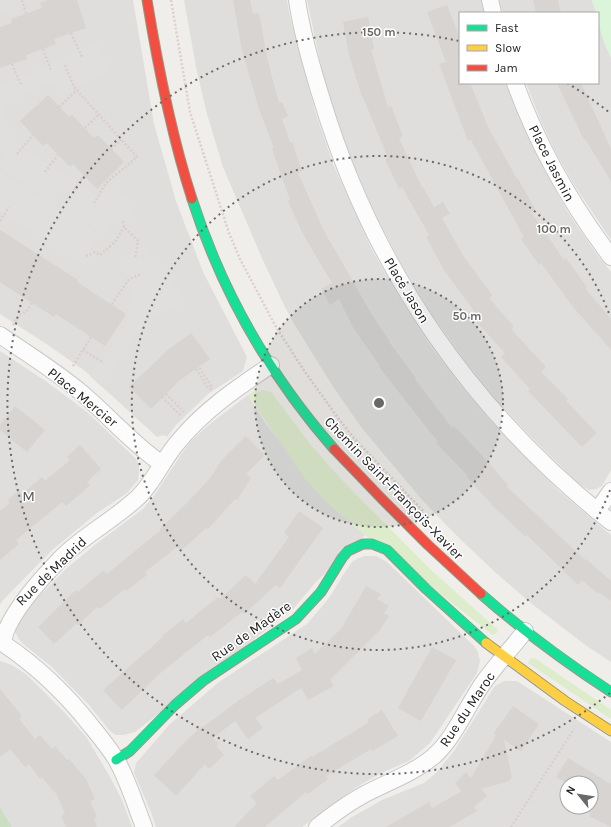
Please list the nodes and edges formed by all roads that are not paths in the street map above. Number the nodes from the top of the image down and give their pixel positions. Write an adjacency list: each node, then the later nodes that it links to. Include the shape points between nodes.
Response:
1 (147, 0): 8 (street, Chemin Saint-François-Xavier, via 169,118 194,207 225,282)
2 (297, 0): 11 (street, Place Jason, via 308,54 334,139 376,237 403,286 446,352 477,392 546,466)
3 (490, 0): 4 (street)
4 (493, 12)
5 (515, 84): 6 (street, Place Jasmin, via 562,184 583,219)
6 (611, 257)
7 (0, 335): 9 (street, Place Mercier, via 78,390)
8 (271, 364): 9 (street, Rue de Madrid, via 208,410 183,436); 13 (street, Chemin Saint-François-Xavier, via 316,428 372,490 448,566)
9 (162, 464): 14 (street, Rue de Madrid, via 135,501 72,548 25,594 7,615)
10 (611, 490): 11 (street)
11 (597, 511): 12 (street, Place Jason)
12 (611, 522)
13 (525, 631): 15 (street, Rue du Maroc); 16 (street, Chemin Saint-François-Xavier)
14 (0, 640): 18 (street, Rue de Madrid, via 40,671 62,693 104,741)
15 (504, 657): 17 (street, Rue de Madère); 18 (street, Rue de Madère, via 445,607 387,550 372,544 363,544 348,551 320,592 296,619 203,681 175,705 130,751); 20 (street, Rue du Maroc, via 482,684 446,741 434,755 405,775 348,804)
16 (611, 692)
17 (611, 731)
18 (116, 760): 19 (street, Rue de Madrid)
19 (144, 827)
20 (317, 827)

